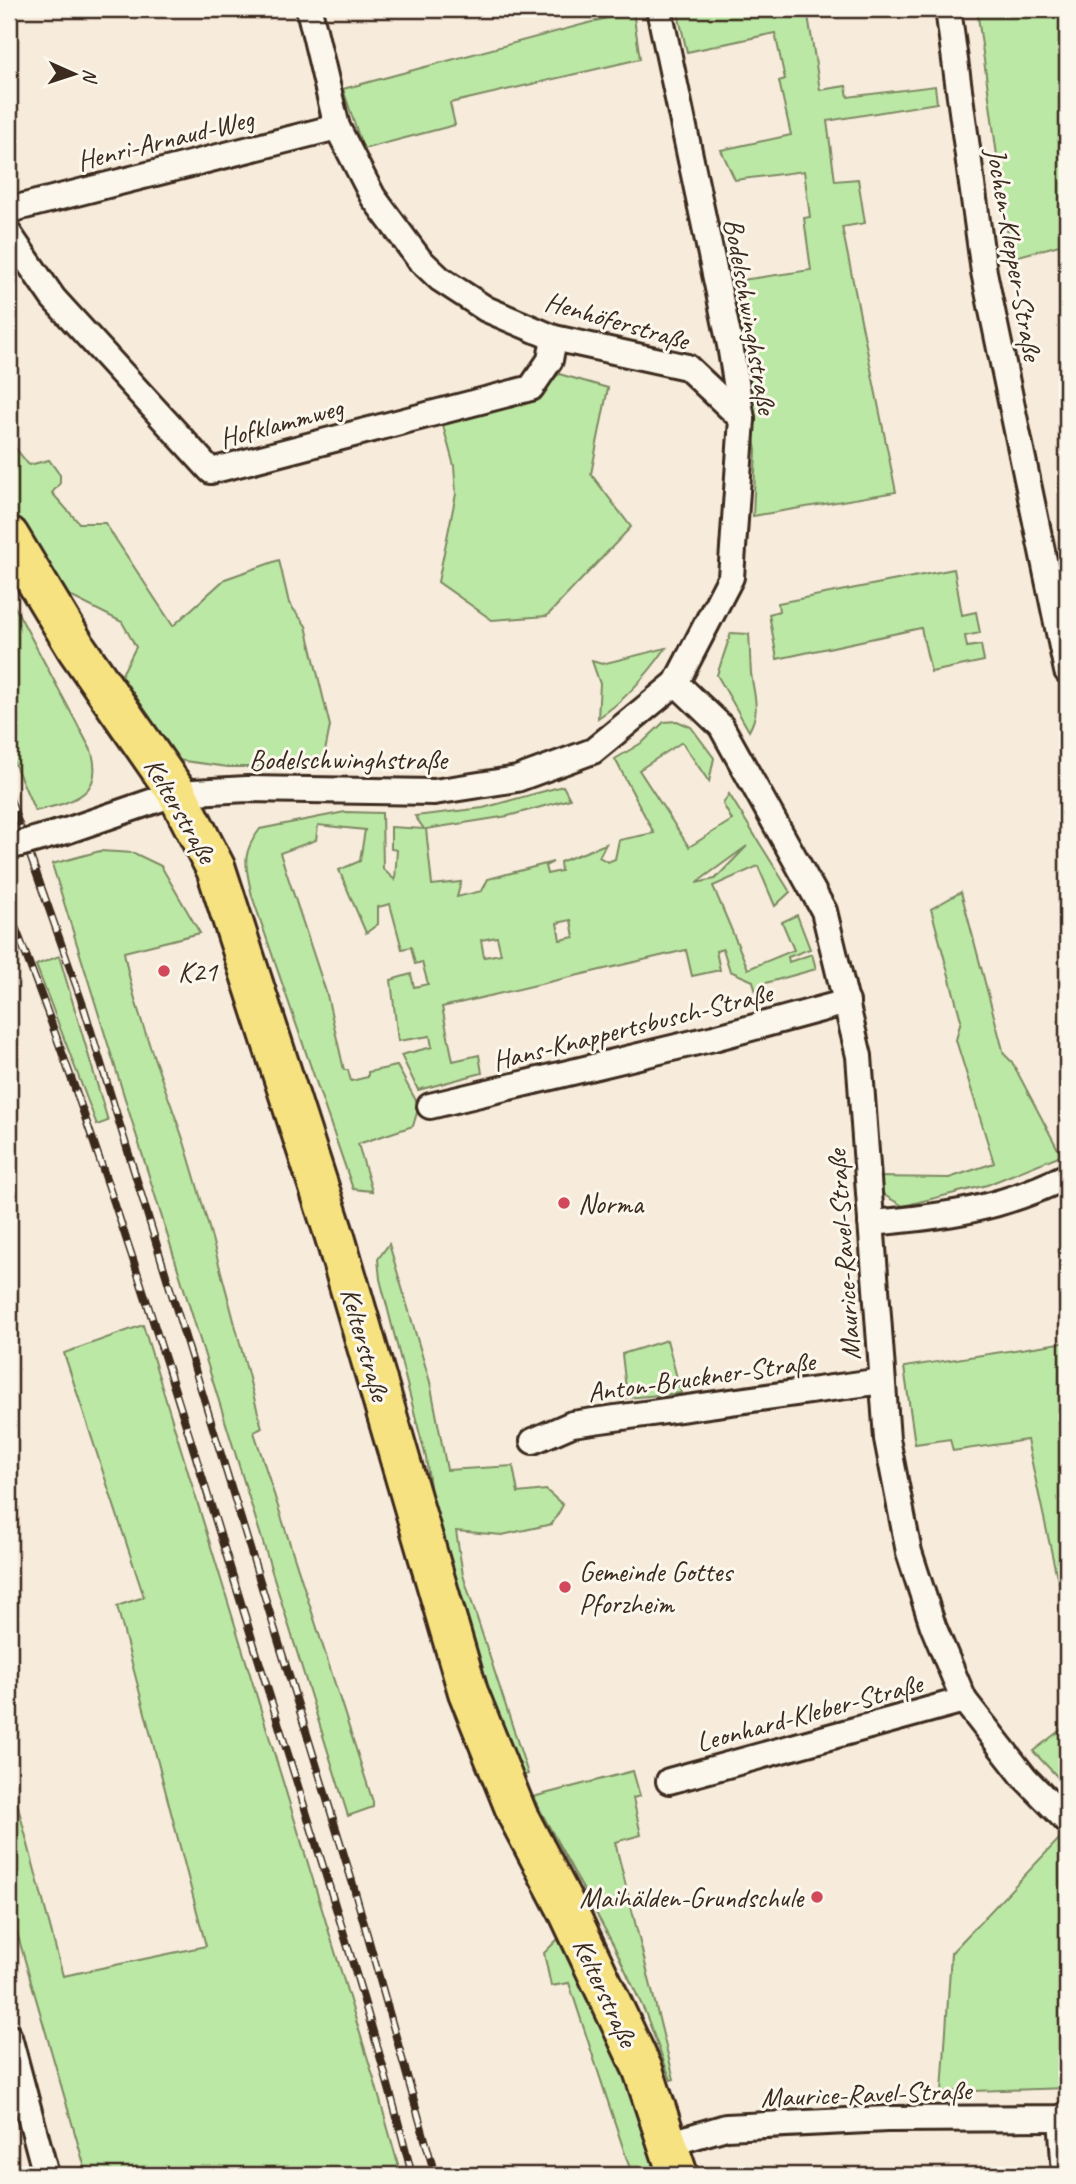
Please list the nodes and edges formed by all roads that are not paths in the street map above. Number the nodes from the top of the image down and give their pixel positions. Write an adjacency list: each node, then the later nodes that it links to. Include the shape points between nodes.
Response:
1 (309, 9): 4 (street, Henhöferstraße)
2 (659, 9): 8 (street, Bodelschwinghstraße)
3 (948, 9): 10 (street, Jochen-Klepper-Straße, via 984,272)
4 (337, 128): 5 (street, Henri-Arnaud-Weg); 7 (street, Henhöferstraße, via 373,197 419,259 486,309)
5 (9, 210)
6 (9, 234): 7 (street, Hofklammweg, via 53,298 211,471 531,388 550,360)
7 (555, 338): 8 (street, Henhöferstraße, via 687,367)
8 (742, 419): 11 (street, Bodelschwinghstraße, via 731,577)
9 (9, 536): 12 (main road, Kelterstraße, via 76,649)
10 (1067, 671)
11 (676, 683): 12 (street, Bodelschwinghstraße, via 593,751 517,779 434,792 247,789); 14 (street, Maurice-Ravel-Straße, via 721,726 824,911)
12 (177, 793): 13 (street, Bodelschwinghstraße, bridge); 25 (main road, Kelterstraße, via 216,869 237,929 335,1237 441,1605 481,1726 518,1816 617,2011 643,2070)
13 (9, 848)
14 (847, 1002): 15 (street, Hans-Knappertsbusch-Straße); 17 (street, Maurice-Ravel-Straße, via 859,1056)
15 (430, 1106)
16 (1067, 1176): 17 (street, via 990,1208)
17 (871, 1223): 18 (street, Maurice-Ravel-Straße)
18 (882, 1381): 19 (street, Anton-Bruckner-Straße, via 572,1424); 20 (street, Maurice-Ravel-Straße, via 887,1439 909,1552)
19 (533, 1441)
20 (964, 1700): 21 (street, Leonhard-Kleber-Straße); 22 (street, Maurice-Ravel-Straße, via 1025,1778)
21 (669, 1781)
22 (1067, 1821)
23 (9, 2037): 26 (street)
24 (1064, 2116): 25 (street, Maurice-Ravel-Straße, via 726,2127); 27 (street)
25 (673, 2160)
26 (46, 2175)
27 (1065, 2175)

